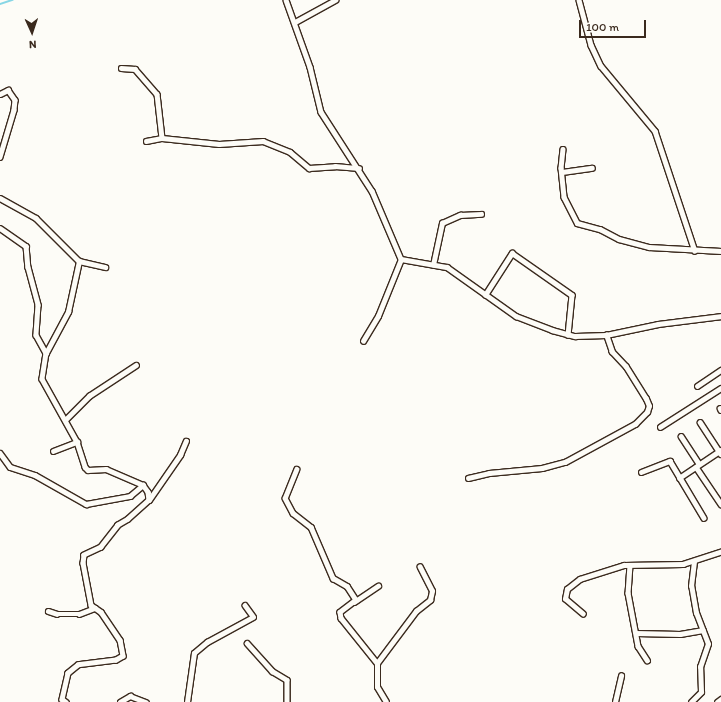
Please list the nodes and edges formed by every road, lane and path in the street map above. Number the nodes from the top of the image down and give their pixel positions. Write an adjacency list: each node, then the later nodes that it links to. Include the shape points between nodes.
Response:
1 (286, 0): 4 (street)
2 (335, 0): 4 (street)
3 (579, 0): 17 (street, via 591,46 601,66 655,131)
4 (295, 22): 11 (street, via 310,66 321,112)
5 (121, 68): 7 (street, via 135,69 157,94)
6 (0, 94): 10 (street, via 8,90 15,100)
7 (162, 138): 8 (street); 11 (street, via 219,144 263,141 290,152 309,168)
8 (146, 141)
9 (563, 149): 13 (street)
10 (0, 157)
11 (359, 168): 19 (street, via 372,190)
12 (592, 168): 13 (street)
13 (562, 172): 17 (street, via 564,197 577,223 649,247)
14 (0, 198): 20 (street, via 36,218)
15 (481, 214): 21 (street, via 460,215 442,223)
16 (0, 228): 28 (street, via 26,246 28,267 38,305 36,335)
17 (696, 251): 18 (street)
18 (721, 251)
19 (402, 259): 21 (street); 27 (street, via 378,316)
20 (79, 261): 22 (street); 28 (street, via 68,312)
21 (433, 265): 23 (street, via 447,267)
22 (105, 267)
23 (485, 295): 25 (street, via 516,316); 25 (street, via 512,253 572,295)
24 (721, 316): 26 (street, via 658,324)
25 (568, 335): 26 (street)
26 (606, 335): 45 (street, via 612,352 626,367 646,399 649,406 647,412 635,424 565,462)
27 (363, 341)
28 (46, 353): 33 (street, via 42,379)
29 (136, 365): 33 (street, via 89,396)
30 (721, 370): 31 (street)
31 (697, 386)
32 (721, 388): 35 (street)
33 (66, 419): 38 (street)
34 (700, 422): 40 (street)
35 (660, 426)
36 (681, 436): 42 (street)
37 (186, 441): 48 (street, via 180,455)
38 (77, 442): 39 (street); 47 (street, via 88,470 106,469)
39 (53, 451)
40 (720, 452): 42 (street)
41 (0, 453): 47 (street, via 10,467 35,475 86,504 130,496)
42 (697, 465): 46 (street); 49 (street)
43 (297, 469): 56 (street, via 285,498 293,513 311,527 332,578 347,586)
44 (642, 472): 46 (street, via 667,460)
45 (468, 478)
46 (679, 478): 50 (street)
47 (143, 485): 48 (street, via 148,492)
48 (148, 500): 58 (street, via 118,525 101,547 84,555 83,563 91,605)
49 (721, 504)
50 (704, 518)
51 (721, 552): 52 (street)
52 (694, 561): 53 (street, via 684,564); 61 (street, via 691,586 696,613)
53 (630, 565): 60 (street, via 580,579 567,589 565,599); 62 (street, via 628,593)
54 (420, 567): 65 (street, via 432,591 430,600 416,611)
55 (378, 586): 56 (street)
56 (356, 600): 65 (street, via 340,612 341,618)
57 (245, 606): 71 (street, via 253,617 207,642 194,653)
58 (95, 608): 59 (street, via 84,614 57,614); 68 (street, via 107,620 120,640 123,656 116,660 78,665 68,673 62,699)
59 (48, 611)
60 (582, 614)
61 (703, 630): 62 (street, via 680,634); 75 (street, via 708,644 700,667 701,692)
62 (636, 633): 64 (street, via 638,646)
63 (247, 643): 72 (street, via 272,671 288,680)
64 (647, 660)
65 (377, 663): 73 (street, via 377,687)
66 (621, 676): 74 (street)
67 (721, 699): 76 (street)
68 (66, 702)
69 (120, 702): 70 (street, via 130,696)
70 (146, 702)
71 (187, 702)
72 (287, 702)
73 (386, 702)
74 (614, 702)
75 (691, 702)
76 (717, 702)

